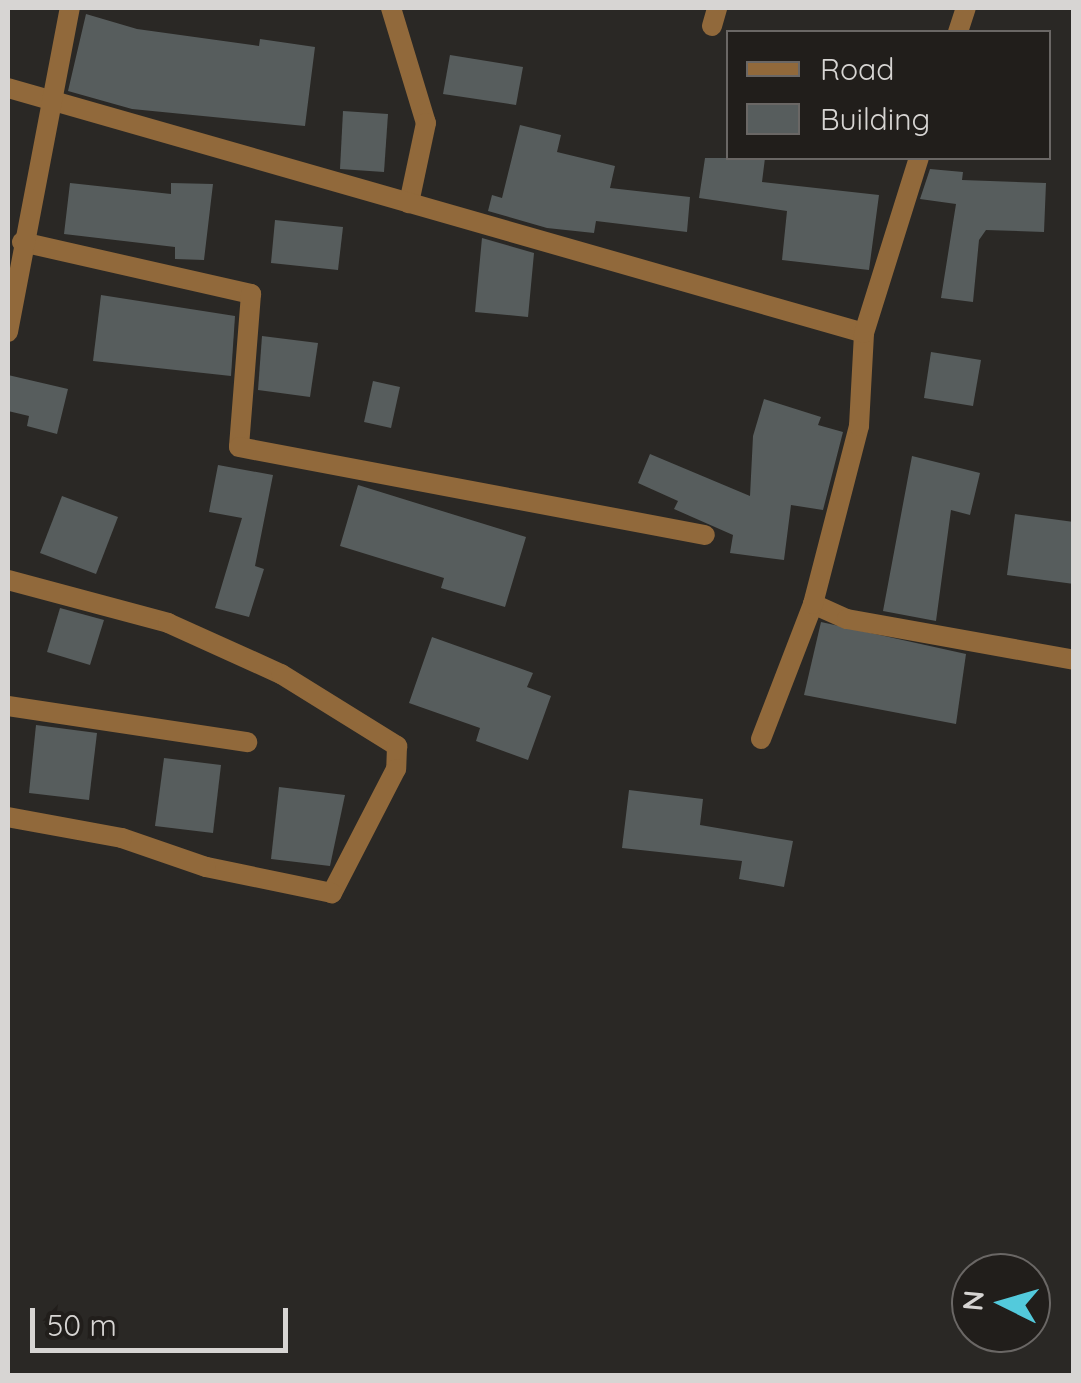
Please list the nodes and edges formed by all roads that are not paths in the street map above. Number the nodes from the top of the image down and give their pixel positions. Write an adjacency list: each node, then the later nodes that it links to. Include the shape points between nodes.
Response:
1 (70, 8): 4 (street)
2 (391, 8): 6 (street, via 426,123)
3 (8, 88): 4 (street)
4 (50, 99): 6 (street); 7 (street)
5 (918, 160): 9 (street)
6 (409, 203): 9 (street)
7 (22, 242): 8 (street); 10 (street, via 251,294 239,447)
8 (8, 332)
9 (864, 334): 12 (street, via 858,426)
10 (705, 535)
11 (8, 580): 17 (street, via 168,624 281,674 397,746 396,769 332,893 206,867 106,834)
12 (812, 604): 13 (street, via 848,619); 15 (street)
13 (1074, 660)
14 (8, 706): 16 (street)
15 (761, 740)
16 (246, 742)
17 (8, 817)

